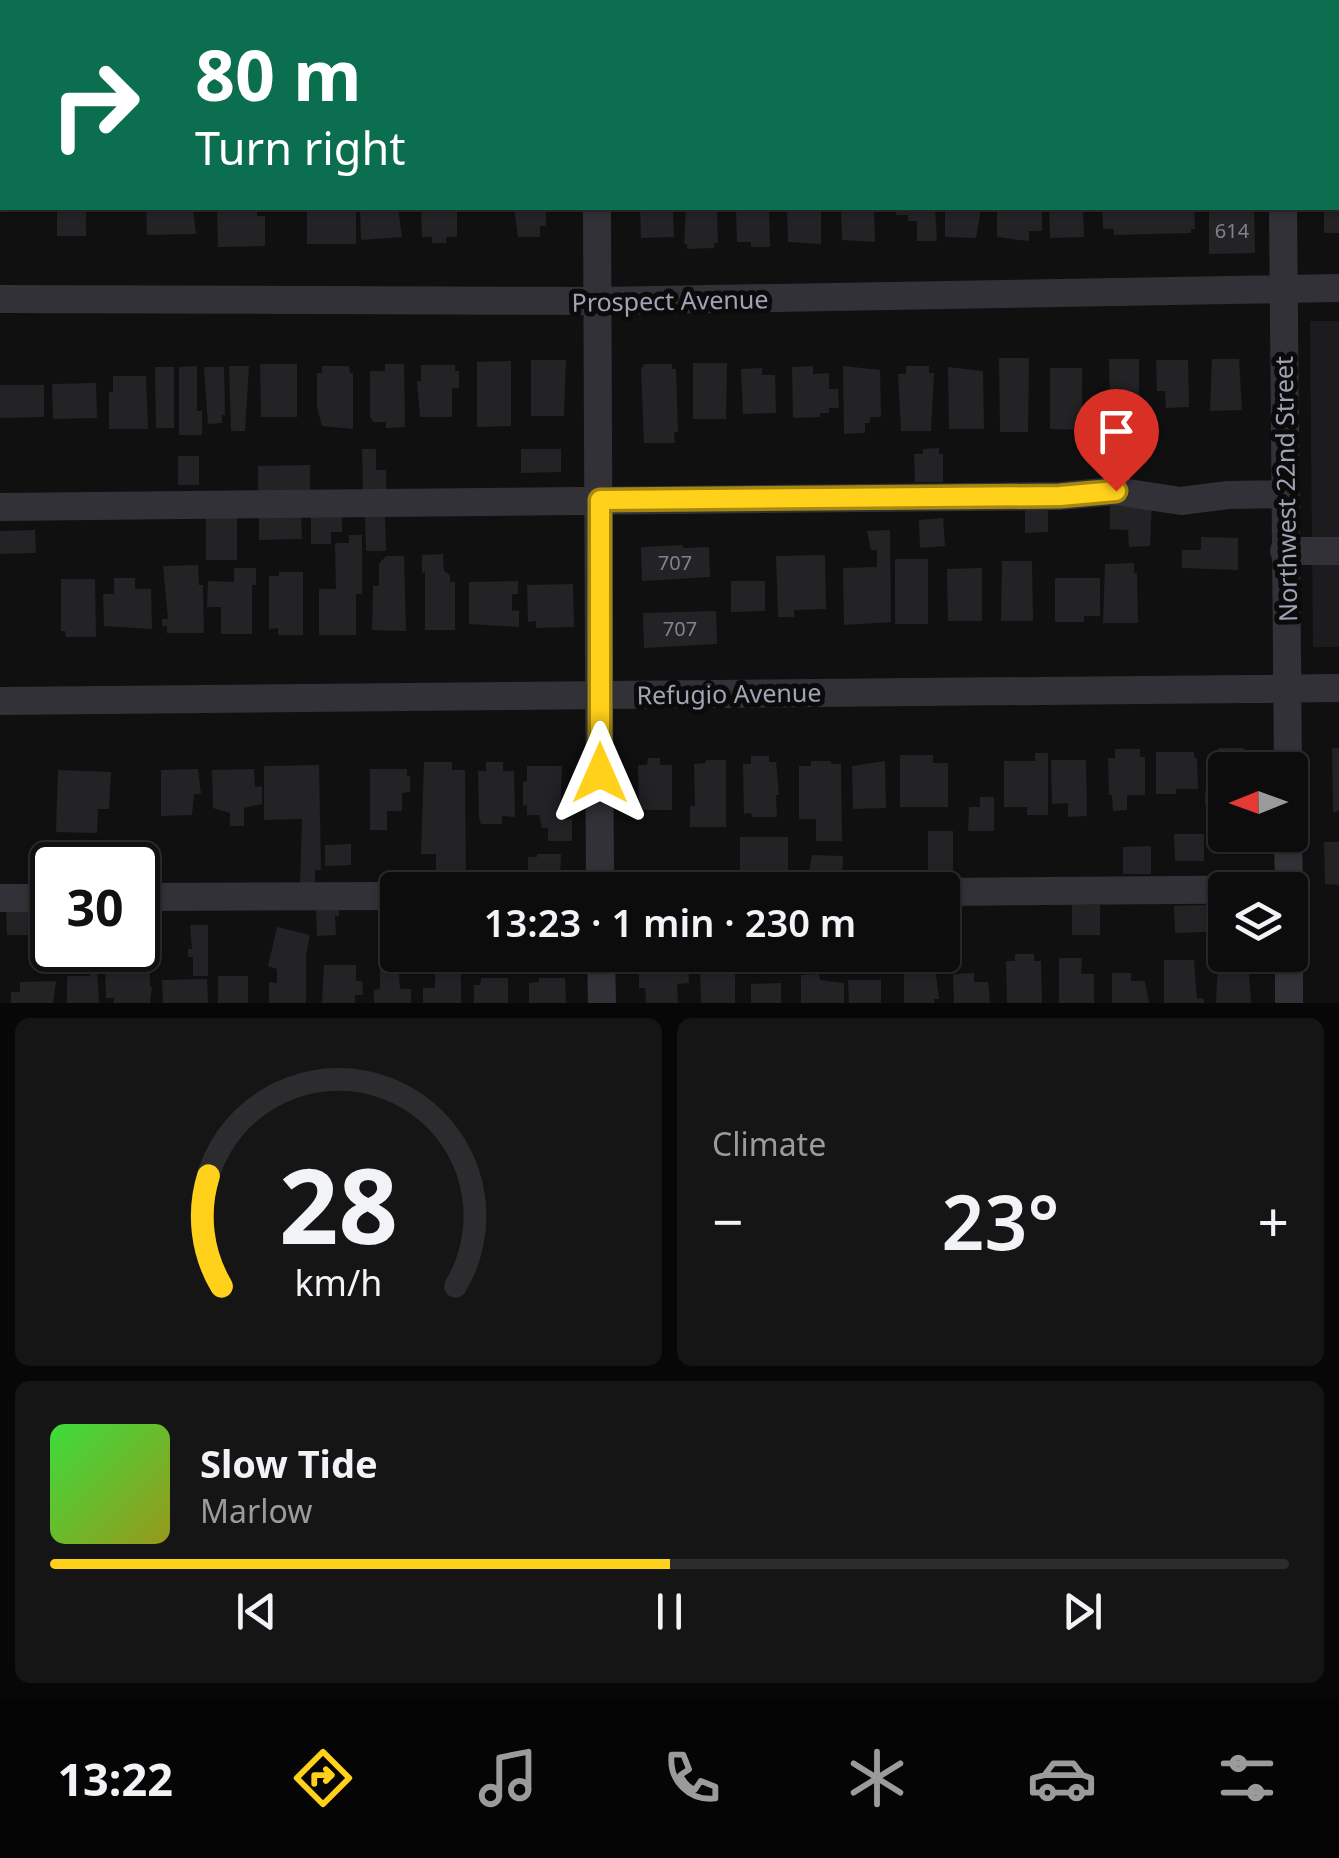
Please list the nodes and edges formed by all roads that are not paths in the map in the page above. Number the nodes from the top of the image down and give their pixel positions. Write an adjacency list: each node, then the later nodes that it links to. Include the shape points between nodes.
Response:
1 (597, 210): 6 (street)
2 (1282, 210): 3 (street, Northwest 22nd Street)
3 (1284, 288): 4 (street, Prospect Avenue); 6 (street, Prospect Avenue); 7 (street, Northwest 22nd Street)
4 (1339, 288)
5 (0, 299): 6 (street, Prospect Avenue)
6 (599, 301): 8 (street)
7 (1284, 494): 8 (street, via 1181,501 1116,491); 11 (street, Northwest 22nd Street)
8 (600, 500): 9 (street); 14 (street)
9 (0, 507)
10 (1339, 551): 11 (street)
11 (1284, 552): 13 (street, Northwest 22nd Street)
12 (1339, 688): 13 (street, Refugio Avenue)
13 (1288, 689): 14 (street, Refugio Avenue); 16 (street, Northwest 22nd Street)
14 (600, 694): 15 (street, Refugio Avenue); 17 (street)
15 (0, 701)
16 (1288, 752)
17 (600, 872)
18 (1208, 890): 19 (street)
19 (960, 892)
20 (380, 896): 21 (street)
21 (160, 897)
22 (0, 898): 23 (street)
23 (30, 898)
24 (601, 972): 26 (street)
25 (1289, 972): 27 (street)
26 (602, 1003)
27 (1289, 1003)

